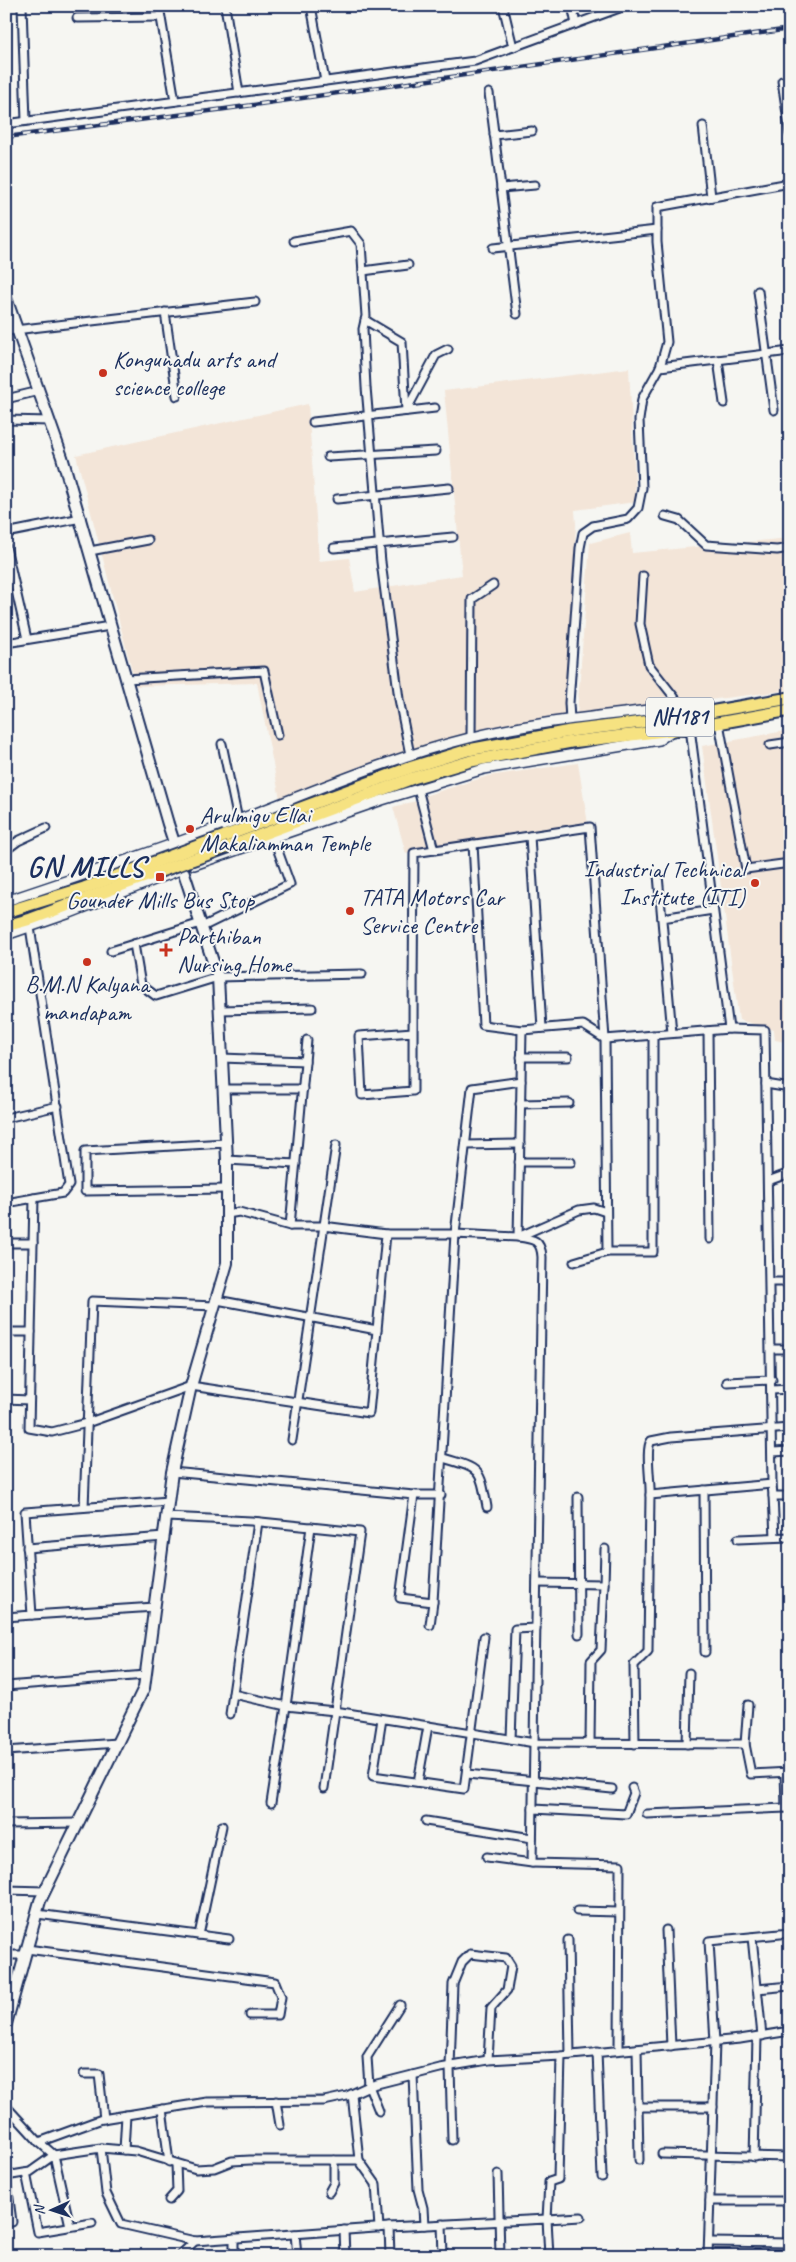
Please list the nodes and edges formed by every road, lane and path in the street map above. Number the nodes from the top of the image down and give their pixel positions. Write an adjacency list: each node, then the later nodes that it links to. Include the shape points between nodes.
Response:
1 (22, 6): 17 (street)
2 (159, 6): 8 (street)
3 (225, 6): 14 (street)
4 (312, 6): 12 (street)
5 (503, 6): 11 (street)
6 (572, 6): 10 (street)
7 (625, 6): 10 (street)
8 (160, 17): 9 (street); 16 (street)
9 (77, 18)
10 (576, 24): 11 (street)
11 (513, 47): 12 (street, via 475,61)
12 (325, 81): 14 (street)
13 (782, 81): 22 (street)
14 (240, 92): 16 (street)
15 (489, 93): 21 (street)
16 (175, 101): 17 (street)
17 (26, 121): 18 (street)
18 (6, 124)
19 (703, 126): 26 (street)
20 (532, 131): 21 (street)
21 (494, 134): 25 (street)
22 (790, 134)
23 (790, 183): 26 (street)
24 (535, 185): 25 (street)
25 (501, 188): 29 (street)
26 (711, 197): 27 (street, via 657,207)
27 (657, 230): 29 (street); 44 (street, via 667,342)
28 (294, 241): 32 (street, via 352,231 361,244)
29 (509, 246): 30 (street); 37 (street)
30 (493, 248)
31 (408, 265): 32 (street)
32 (363, 271): 38 (street)
33 (758, 291): 42 (street)
34 (6, 298): 39 (main road)
35 (255, 302): 36 (street)
36 (165, 312): 39 (street); 46 (street)
37 (517, 314)
38 (366, 320): 51 (street, via 402,342); 52 (street, via 362,329)
39 (11, 330): 45 (main road)
40 (448, 349): 51 (street, via 436,355)
41 (790, 351): 42 (street)
42 (766, 354): 43 (street); 50 (street)
43 (718, 360): 44 (street); 48 (street)
44 (660, 368): 82 (street, via 642,399 639,420 642,488 638,508 628,518 593,526 583,533)
45 (39, 391): 47 (street); 54 (main road)
46 (177, 396)
47 (7, 399): 53 (street)
48 (724, 402)
49 (435, 408): 51 (street)
50 (774, 410)
51 (406, 411): 52 (street)
52 (368, 414): 55 (street); 57 (street)
53 (6, 420): 54 (street)
54 (50, 421): 63 (main road)
55 (313, 422)
56 (436, 451): 57 (street)
57 (372, 454): 58 (street); 60 (street)
58 (328, 457)
59 (449, 488): 60 (street)
60 (376, 496): 61 (street); 67 (street)
61 (337, 499)
62 (665, 516): 70 (street, via 679,520 706,545)
63 (81, 518): 64 (street); 71 (main road)
64 (6, 533)
65 (453, 537): 67 (street)
66 (148, 540): 71 (street)
67 (380, 544): 69 (street); 91 (street, via 399,699)
68 (6, 547): 75 (street)
69 (334, 548)
70 (790, 548)
71 (90, 551): 74 (main road)
72 (643, 576): 80 (street, via 640,624 649,665)
73 (493, 585): 87 (street, via 472,599)
74 (110, 626): 75 (street); 77 (main road)
75 (27, 640): 76 (street)
76 (6, 643)
77 (126, 679): 86 (street, via 264,671); 100 (main road)
78 (790, 698): 80 (highway, NH181)
79 (790, 710): 83 (highway, NH181)
80 (689, 716): 81 (highway, NH181)
81 (675, 718): 82 (street, via 656,709); 92 (highway, NH181, via 508,742)
82 (570, 720): 87 (street)
83 (719, 723): 84 (highway, NH181); 104 (street, via 746,869)
84 (690, 728): 85 (highway, NH181); 108 (street)
85 (673, 730): 92 (highway, NH181, via 571,742); 93 (street, via 660,740 484,769)
86 (278, 735)
87 (471, 738): 91 (street)
88 (790, 742): 90 (street)
89 (222, 744): 94 (street)
90 (770, 745)
91 (410, 755): 94 (street)
92 (439, 764): 109 (highway, NH181, bridge, via 84,888); 112 (highway, NH181, bridge)
93 (418, 789): 97 (street); 103 (street)
94 (238, 820): 100 (street)
95 (46, 828): 99 (street)
96 (530, 836): 101 (street); 121 (street); 128 (street, via 590,827)
97 (273, 838): 105 (street); 111 (street, via 290,884)
98 (6, 840): 99 (street)
99 (18, 841): 102 (street)
100 (175, 843): 105 (main road); 107 (street)
101 (473, 844): 103 (street); 123 (street, via 483,1024)
102 (6, 850)
103 (434, 850): 125 (street, via 414,853)
104 (790, 863)
105 (184, 868): 111 (main road); 113 (street)
106 (658, 874): 110 (street)
107 (6, 901)
108 (714, 910): 110 (street); 122 (street)
109 (6, 912)
110 (662, 918): 126 (street)
111 (201, 925): 115 (street); 118 (main road)
112 (6, 926)
113 (30, 927): 114 (street); 141 (street)
114 (6, 935)
115 (134, 944): 116 (street); 118 (street, via 141,984 156,996)
116 (111, 951)
117 (362, 974): 118 (street)
118 (218, 977): 120 (main road)
119 (312, 1008): 120 (street)
120 (220, 1010): 132 (main road)
121 (542, 1028): 123 (street); 128 (street, via 584,1025)
122 (729, 1029): 124 (street); 135 (street, via 765,1030)
123 (522, 1030): 130 (street)
124 (708, 1031): 126 (street); 163 (street)
125 (413, 1032): 125 (street, via 413,1091 362,1095 359,1036)
126 (672, 1034): 127 (street)
127 (653, 1035): 128 (street); 166 (street, via 653,1252)
128 (605, 1039): 156 (street)
129 (307, 1040): 133 (street)
130 (521, 1057): 131 (street); 134 (street)
131 (568, 1057)
132 (222, 1058): 133 (street); 137 (main road)
133 (305, 1060): 138 (street)
134 (521, 1081): 140 (street); 146 (street, via 472,1088)
135 (766, 1084): 136 (street); 152 (street)
136 (790, 1088)
137 (224, 1089): 138 (street); 143 (main road)
138 (303, 1089): 150 (street)
139 (569, 1103): 140 (street)
140 (520, 1104): 144 (street)
141 (58, 1106): 142 (street); 154 (street, via 69,1185 63,1192)
142 (6, 1118)
143 (226, 1143): 147 (main road); 153 (street, via 85,1151 85,1191)
144 (520, 1144): 146 (street); 148 (street)
145 (336, 1145): 159 (street)
146 (466, 1145): 161 (street)
147 (227, 1160): 150 (street); 153 (main road)
148 (519, 1162): 149 (street); 162 (street)
149 (572, 1162)
150 (296, 1164): 158 (street)
151 (790, 1173): 152 (street)
152 (768, 1181): 168 (street)
153 (227, 1189): 157 (main road)
154 (34, 1198): 155 (street); 164 (street)
155 (6, 1202)
156 (606, 1212): 162 (street, via 594,1208 580,1210); 166 (street)
157 (227, 1214): 158 (street, via 239,1212); 170 (main road, via 227,1263)
158 (290, 1226): 159 (street)
159 (323, 1226): 160 (street); 171 (street)
160 (386, 1234): 161 (street); 172 (street)
161 (455, 1234): 162 (street); 192 (street)
162 (518, 1237): 214 (street, via 535,1239 541,1245 542,1257)
163 (710, 1239)
164 (33, 1242): 165 (street); 174 (street)
165 (6, 1243)
166 (607, 1252): 167 (street)
167 (574, 1262)
168 (770, 1282): 169 (street); 175 (street)
169 (790, 1282)
170 (216, 1303): 171 (street); 179 (main road); 185 (street, via 92,1301)
171 (312, 1318): 172 (street); 184 (street)
172 (377, 1330): 184 (street, via 370,1413)
173 (6, 1332): 174 (street)
174 (31, 1332): 183 (street)
175 (771, 1349): 176 (street); 177 (street)
176 (790, 1349)
177 (772, 1380): 178 (street); 181 (street)
178 (727, 1382)
179 (192, 1386): 184 (street); 185 (street); 193 (main road)
180 (790, 1389): 181 (street)
181 (772, 1390): 187 (street)
182 (6, 1399): 183 (street)
183 (29, 1400): 185 (street, via 29,1428 52,1432)
184 (297, 1402): 188 (street)
185 (87, 1423): 189 (street); 203 (street)
186 (790, 1428): 187 (street)
187 (772, 1429): 191 (street); 198 (street, via 651,1441 648,1445)
188 (292, 1440)
189 (82, 1447)
190 (790, 1451): 191 (street)
191 (773, 1452): 194 (street)
192 (443, 1458): 197 (street); 204 (street, via 471,1466 482,1479)
193 (172, 1472): 196 (street); 202 (main road)
194 (772, 1484): 195 (street); 199 (street)
195 (704, 1490): 198 (street); 225 (street)
196 (414, 1495): 197 (street); 217 (street, via 400,1598)
197 (441, 1495): 217 (street)
198 (650, 1495): 241 (street, via 648,1651 634,1664)
199 (773, 1496): 200 (street); 209 (street)
200 (790, 1496)
201 (578, 1497): 215 (street)
202 (169, 1501): 203 (street); 205 (main road)
203 (84, 1507): 212 (street, via 24,1512)
204 (487, 1507)
205 (167, 1517): 206 (street); 208 (main road)
206 (258, 1522): 207 (street); 229 (street)
207 (311, 1527): 231 (street); 232 (street, via 360,1532)
208 (164, 1536): 212 (street); 218 (main road)
209 (774, 1537): 210 (street); 211 (street)
210 (790, 1537)
211 (738, 1539)
212 (27, 1548): 219 (street)
213 (605, 1549): 216 (street)
214 (537, 1583): 215 (street); 222 (street)
215 (578, 1584): 216 (street); 223 (street)
216 (604, 1584): 240 (street, via 601,1650 591,1661)
217 (433, 1602): 221 (street)
218 (155, 1607): 219 (street); 227 (main road)
219 (32, 1616): 220 (street)
220 (6, 1617)
221 (430, 1625)
222 (536, 1628): 237 (street, via 515,1628); 239 (street)
223 (578, 1634)
224 (484, 1638): 236 (street)
225 (705, 1652)
226 (688, 1673): 242 (street)
227 (146, 1675): 228 (street); 238 (main road, via 144,1688)
228 (6, 1686)
229 (233, 1694): 231 (street); 233 (street)
230 (748, 1705): 243 (street)
231 (286, 1706): 232 (street); 252 (street)
232 (335, 1711): 234 (street); 249 (street)
233 (230, 1714)
234 (382, 1719): 235 (street); 247 (street, via 373,1776)
235 (428, 1726): 236 (street); 247 (street)
236 (473, 1734): 237 (street); 246 (street)
237 (511, 1739): 239 (street)
238 (117, 1743): 244 (street); 257 (main road)
239 (535, 1743): 240 (street); 248 (street)
240 (590, 1743): 241 (street)
241 (635, 1744): 242 (street)
242 (687, 1744): 243 (street)
243 (744, 1744): 245 (street, via 751,1774)
244 (6, 1751)
245 (787, 1772): 253 (street)
246 (467, 1774): 247 (street, via 464,1789); 248 (street)
247 (418, 1782)
248 (534, 1782): 251 (street); 254 (street)
249 (324, 1788)
250 (632, 1788): 254 (street, via 634,1793 626,1814)
251 (612, 1789)
252 (271, 1803)
253 (788, 1808): 255 (street)
254 (533, 1809): 260 (street)
255 (647, 1814)
256 (426, 1821): 260 (street)
257 (78, 1823): 258 (street); 264 (main road)
258 (6, 1824)
259 (222, 1826): 270 (street)
260 (532, 1838): 262 (street)
261 (487, 1857): 262 (street)
262 (532, 1862): 266 (street, via 620,1865)
263 (6, 1890): 264 (street)
264 (45, 1891): 267 (main road)
265 (577, 1911): 266 (street)
266 (619, 1912): 286 (street)
267 (37, 1914): 270 (street); 274 (main road)
268 (666, 1930): 284 (street)
269 (790, 1933): 271 (street)
270 (198, 1935): 272 (street)
271 (752, 1936): 277 (street); 283 (street, via 709,1940)
272 (229, 1939)
273 (568, 1940): 288 (street)
274 (26, 1952): 275 (street); 279 (street, via 275,1982 281,1997 278,2015); 280 (main road)
275 (6, 1955)
276 (790, 1986): 277 (street)
277 (757, 1989): 282 (street)
278 (400, 2005): 294 (street, via 367,2057)
279 (250, 2015)
280 (6, 2024)
281 (790, 2031): 282 (street)
282 (759, 2036): 283 (street); 312 (street)
283 (715, 2042): 284 (street); 299 (street)
284 (671, 2046): 285 (street)
285 (637, 2049): 286 (street); 298 (street)
286 (619, 2050): 287 (street)
287 (597, 2052): 288 (street); 321 (street)
288 (570, 2055): 289 (street)
289 (561, 2056): 290 (street); 327 (street, via 558,2179 549,2182)
290 (488, 2060): 291 (street); 291 (street, via 492,2008 507,1990 511,1966 506,1958 470,1954 462,1962 454,1984)
291 (450, 2067): 293 (street); 305 (street)
292 (84, 2074): 303 (street, via 99,2074)
293 (413, 2075): 294 (street); 332 (street, via 418,2189)
294 (369, 2086): 295 (street); 301 (street)
295 (352, 2094): 296 (street, via 324,2101); 315 (street)
296 (276, 2101): 300 (street, via 207,2102); 304 (street)
297 (6, 2106): 306 (street)
298 (638, 2107): 299 (street); 316 (street)
299 (713, 2107): 311 (street)
300 (162, 2109): 302 (street); 317 (street)
301 (380, 2111)
302 (126, 2115): 303 (street); 308 (street)
303 (104, 2119): 306 (street)
304 (280, 2125)
305 (452, 2140)
306 (39, 2142): 310 (street)
307 (101, 2148): 308 (street); 310 (street); 339 (street, via 106,2193 121,2224)
308 (124, 2150): 317 (street)
309 (662, 2154): 311 (street)
310 (54, 2155): 318 (street); 333 (street)
311 (711, 2156): 312 (street); 324 (street)
312 (754, 2157): 313 (street)
313 (790, 2157)
314 (334, 2160): 315 (street); 317 (street, via 232,2161 214,2168 196,2169); 322 (street, via 334,2183)
315 (360, 2160): 335 (street, via 376,2184)
316 (639, 2160)
317 (172, 2163): 323 (street, via 177,2191)
318 (26, 2174): 320 (street); 333 (street, via 38,2232)
319 (498, 2174): 328 (street)
320 (6, 2176): 329 (street)
321 (602, 2177)
322 (329, 2192)
323 (169, 2200)
324 (710, 2201): 325 (street); 340 (street)
325 (790, 2201)
326 (581, 2217): 327 (street)
327 (547, 2219): 328 (street); 349 (street)
328 (499, 2221): 331 (street); 348 (street)
329 (12, 2222)
330 (92, 2223): 333 (street)
331 (442, 2224): 332 (street); 347 (street)
332 (424, 2225): 334 (street)
333 (70, 2226)
334 (389, 2227): 335 (street); 346 (street)
335 (379, 2228): 336 (street)
336 (344, 2230): 337 (street); 345 (street)
337 (295, 2234): 338 (street); 344 (street)
338 (234, 2238): 339 (street); 343 (street)
339 (195, 2242): 342 (street)
340 (709, 2242): 341 (street); 350 (street)
341 (790, 2243)
342 (179, 2256)
343 (234, 2256)
344 (297, 2256)
345 (345, 2256)
346 (390, 2256)
347 (443, 2256)
348 (500, 2256)
349 (549, 2256)
350 (708, 2256)

